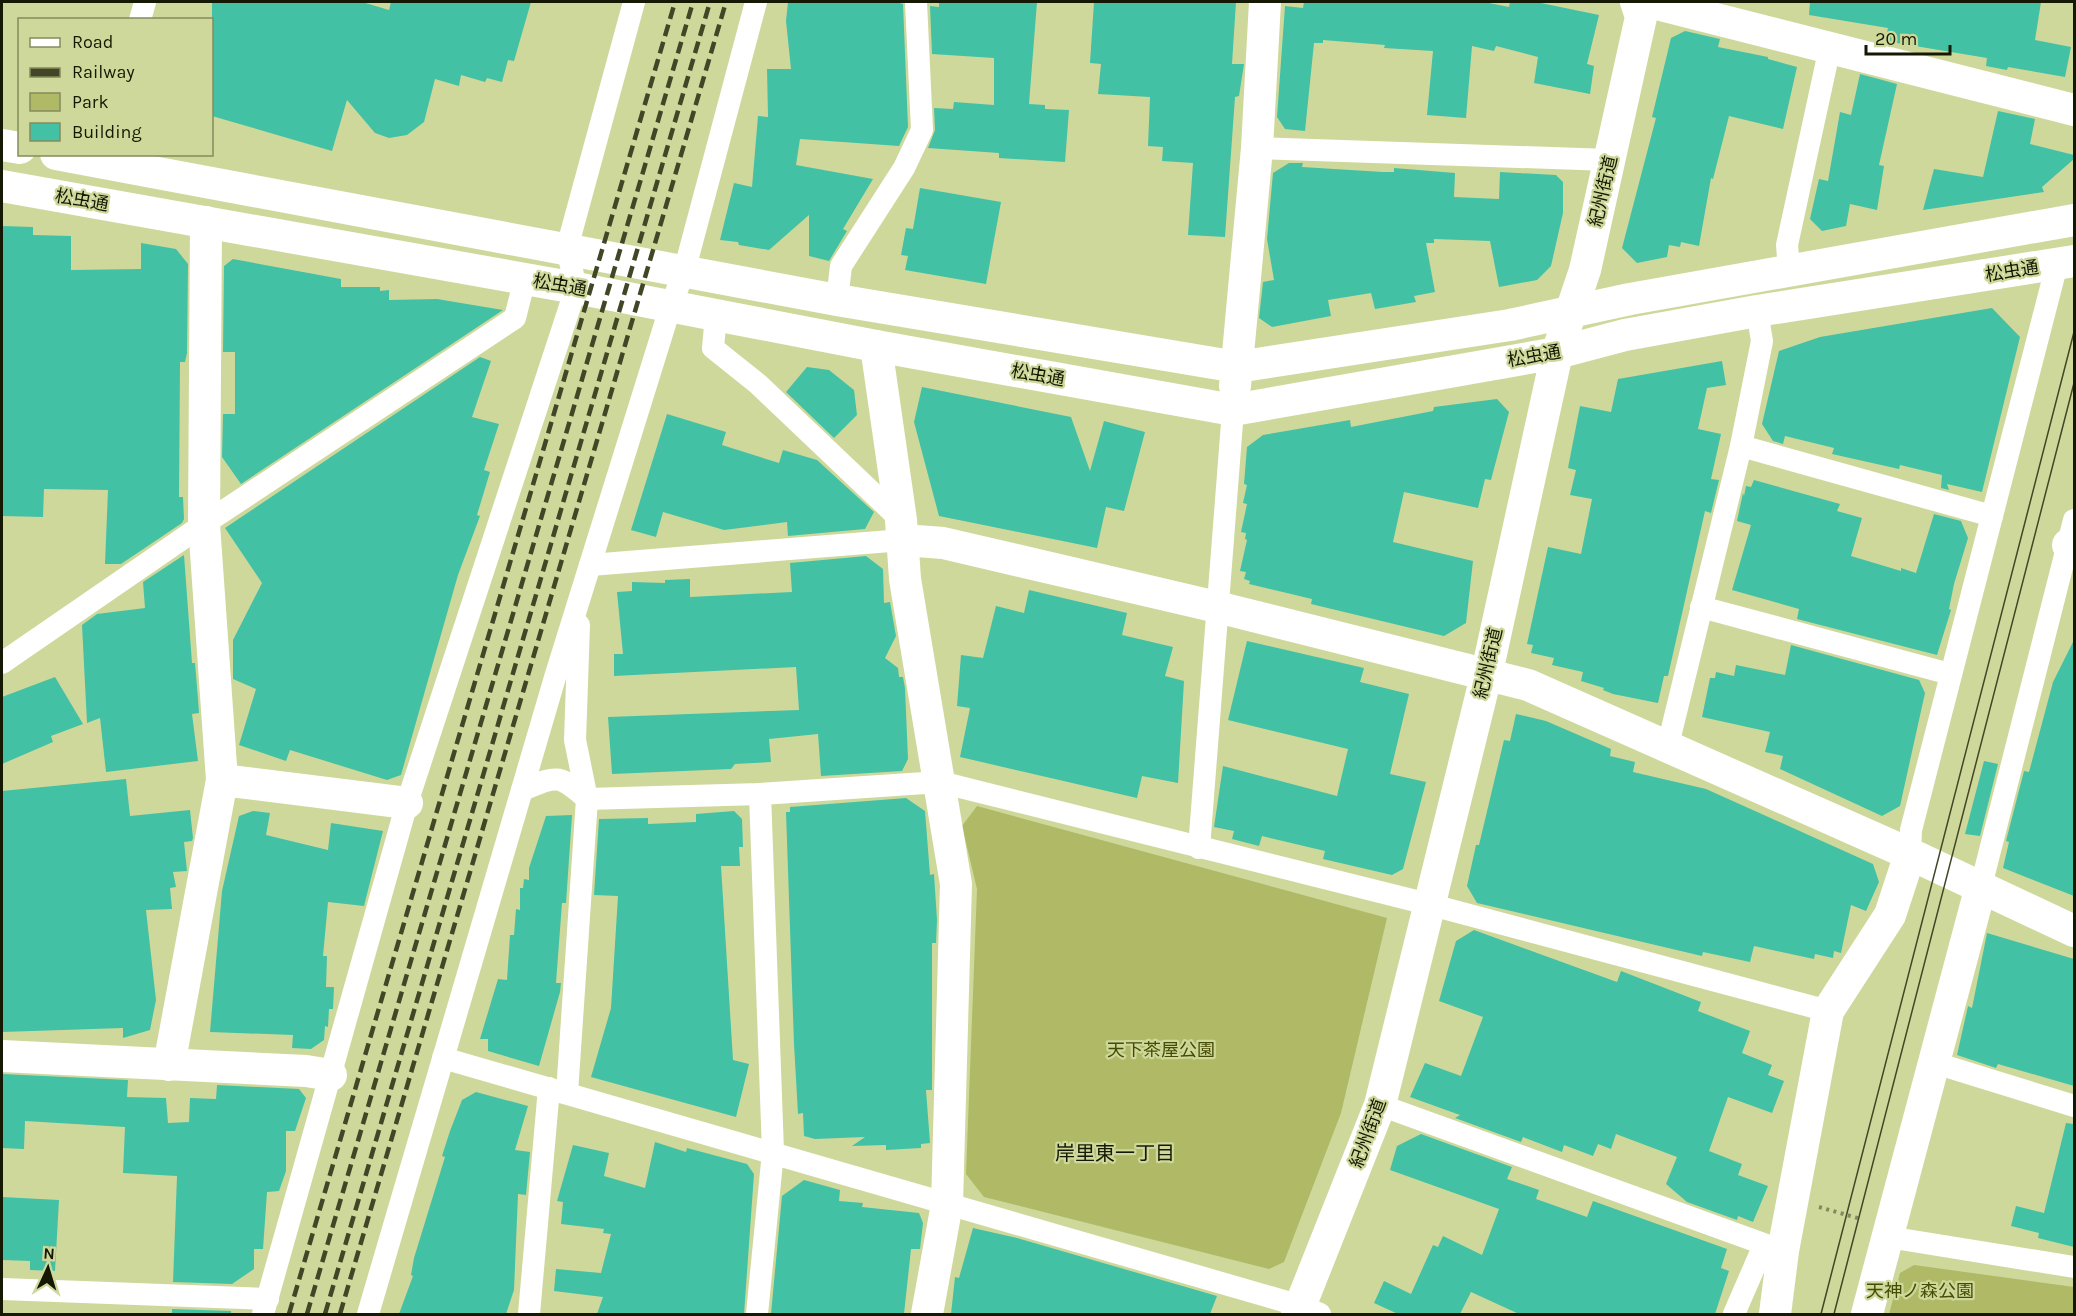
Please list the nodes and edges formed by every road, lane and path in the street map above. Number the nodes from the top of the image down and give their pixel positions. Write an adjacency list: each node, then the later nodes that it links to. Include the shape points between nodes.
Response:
1 (145, 2): 8 (street)
2 (634, 2): 20 (street)
3 (756, 2): 23 (street)
4 (916, 2): 26 (street, via 922,130 904,168 841,266)
5 (1265, 2): 13 (street)
6 (1636, 2): 16 (street, 紀州街道, via 1641,17)
7 (1649, 2): 9 (street)
8 (141, 18)
9 (1830, 47): 10 (street); 22 (street, via 1787,245)
10 (2074, 110)
11 (2, 145): 12 (street)
12 (18, 148)
13 (1257, 148): 16 (street); 33 (street)
14 (78, 156): 15 (street, 松虫通)
15 (100, 158): 20 (street, 松虫通)
16 (1609, 160): 28 (street, 紀州街道)
17 (2, 186): 19 (street, 松虫通)
18 (2073, 215): 22 (street, 松虫通)
19 (206, 222): 24 (street, 松虫通); 37 (street)
20 (567, 249): 23 (street, 松虫通); 25 (street)
21 (2066, 262): 29 (street, 松虫通); 36 (street)
22 (1789, 270): 28 (street, 松虫通)
23 (684, 272): 26 (street, 松虫通); 27 (street)
24 (525, 278): 25 (street, 松虫通); 37 (street, via 515,318)
25 (576, 288): 27 (street, 松虫通); 53 (street)
26 (837, 300): 33 (street, 松虫通)
27 (670, 305): 30 (street, 松虫通); 40 (street)
28 (1573, 311): 32 (street, 紀州街道); 33 (street, 松虫通, via 1510,325)
29 (1757, 311): 32 (street, 松虫通, via 1625,335); 35 (street, via 1762,341)
30 (716, 315): 31 (street, 松虫通); 38 (street, via 713,348 758,384)
31 (876, 346): 34 (street, 松虫通); 38 (street)
32 (1557, 353): 34 (street, 松虫通); 45 (street, 紀州街道)
33 (1237, 367): 34 (street)
34 (1233, 410): 42 (street)
35 (1741, 446): 36 (street); 43 (street)
36 (1992, 516): 46 (street)
37 (204, 524): 44 (street); 48 (street)
38 (902, 530): 40 (street); 42 (street); 49 (street, via 905,579)
39 (2072, 538): 56 (street)
40 (590, 565): 41 (street)
41 (581, 594): 50 (street); 52 (street, via 575,740)
42 (1217, 607): 45 (street); 54 (street)
43 (1701, 608): 46 (street); 47 (street)
44 (2, 663)
45 (1487, 672): 47 (street, via 1528,685); 57 (street, 紀州街道)
46 (1950, 674): 55 (street, via 1911,830)
47 (1668, 746): 55 (street)
48 (222, 780): 53 (street); 63 (street)
49 (940, 782): 51 (street); 54 (street); 70 (street, via 956,884)
50 (522, 790): 52 (street, via 549,779 565,780); 61 (street)
51 (760, 794): 52 (street); 68 (street)
52 (587, 799): 65 (street)
53 (406, 803): 64 (street)
54 (1198, 848): 57 (street)
55 (1910, 854): 56 (street); 59 (street, via 1890,915)
56 (1980, 886): 58 (street); 62 (street)
57 (1428, 904): 59 (street); 66 (street, 紀州街道)
58 (2074, 931)
59 (1828, 1011): 69 (street)
60 (2, 1056): 63 (street)
61 (443, 1058): 65 (street); 77 (street)
62 (1932, 1062): 67 (street); 71 (street)
63 (170, 1065): 64 (street)
64 (331, 1075): 75 (street)
65 (558, 1090): 68 (street); 78 (street)
66 (1380, 1105): 72 (street); 76 (street, 紀州街道)
67 (2074, 1106)
68 (774, 1152): 70 (street); 79 (street)
69 (1792, 1199): 71 (path); 72 (street)
70 (948, 1204): 76 (street); 80 (street)
71 (1889, 1232): 73 (street); 83 (street)
72 (1773, 1248): 81 (street); 82 (street)
73 (2074, 1267)
74 (2, 1289): 75 (street)
75 (265, 1307)
76 (1306, 1312)
77 (368, 1314)
78 (529, 1314)
79 (757, 1314)
80 (927, 1314)
81 (1734, 1314)
82 (1775, 1314)
83 (1867, 1314)

